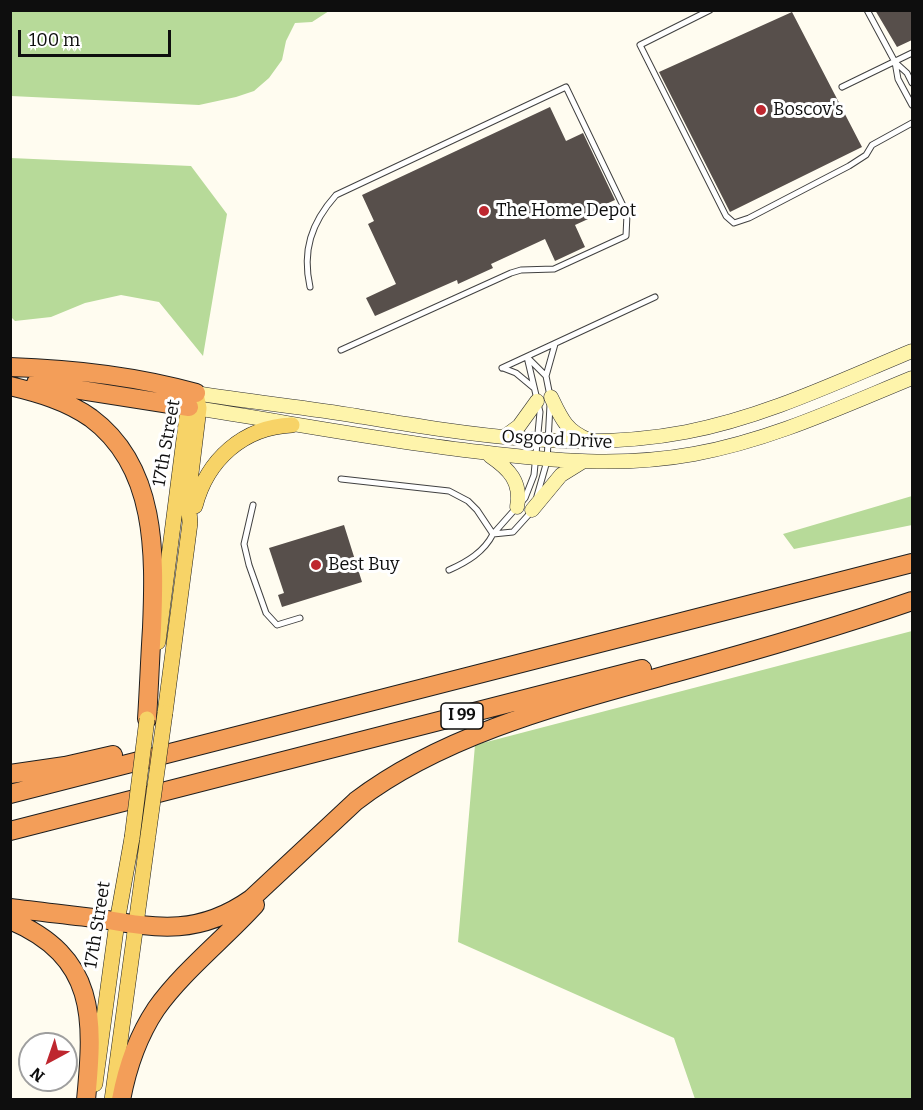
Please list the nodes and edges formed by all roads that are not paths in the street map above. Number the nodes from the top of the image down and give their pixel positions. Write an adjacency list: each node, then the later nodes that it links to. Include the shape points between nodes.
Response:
1 (710, 10): 8 (lane, via 640,45 726,216 734,223 849,166 866,155 872,145)
2 (867, 10): 4 (lane)
3 (912, 53): 4 (lane)
4 (895, 62): 5 (lane); 6 (lane); 7 (lane, via 898,79)
5 (912, 83)
6 (842, 87)
7 (912, 105)
8 (912, 123)
9 (310, 287): 12 (lane, via 307,247 326,206 336,195 566,87 627,214 626,236 554,269 511,273)
10 (656, 297): 11 (lane)
11 (555, 344): 14 (lane); 16 (lane)
12 (341, 350)
13 (912, 351): 24 (main road, Osgood Drive, via 739,420 662,436)
14 (527, 357): 16 (lane); 19 (lane); 19 (lane, via 502,368 516,374)
15 (10, 367): 20 (highway, via 51,368 158,382)
16 (546, 376): 19 (lane)
17 (912, 378): 27 (main road, Osgood Drive, via 782,431 738,444 665,459)
18 (10, 385): 20 (highway, via 37,384); 38 (highway, via 55,399 92,419 113,438 136,474 147,509 154,577)
19 (541, 395): 22 (main road, via 519,426); 23 (lane); 23 (lane); 24 (main road, via 572,432)
20 (195, 403): 21 (main road, Osgood Drive); 22 (main road, Osgood Drive, via 357,416); 32 (main road, 17th Street, via 188,498); 38 (main road, 17th Street)
21 (292, 425): 25 (main road, Osgood Drive); 32 (main road, via 249,435 219,458 198,490)
22 (504, 437): 23 (main road, Osgood Drive)
23 (544, 440): 24 (main road, Osgood Drive); 26 (lane); 26 (lane)
24 (594, 442)
25 (486, 453): 26 (main road, Osgood Drive); 30 (main road, via 504,465 516,480)
26 (541, 460): 27 (main road, Osgood Drive); 30 (lane, via 530,489); 31 (lane, via 544,476)
27 (583, 462): 31 (main road, via 561,475)
28 (341, 479): 33 (lane, via 449,491 468,501)
29 (253, 505): 37 (lane, via 244,544 266,613 277,625)
30 (517, 507): 33 (lane)
31 (532, 510): 33 (lane, via 513,532)
32 (190, 523): 47 (main road, 17th Street, bridge)
33 (493, 534): 35 (lane, via 479,553)
34 (912, 563): 39 (highway, I 99)
35 (449, 570)
36 (912, 601): 42 (highway, I 99); 43 (highway, via 833,628 578,700 485,732 397,772)
37 (300, 618)
38 (147, 719): 46 (main road, 17th Street, bridge)
39 (257, 730): 40 (highway); 41 (highway, I 99)
40 (10, 774)
41 (10, 794)
42 (10, 831)
43 (322, 832): 47 (highway, via 237,909 188,926); 51 (highway, via 156,1010 138,1043)
44 (10, 908): 46 (highway)
45 (10, 920): 48 (highway, via 45,939 62,955 78,980 86,1000 92,1038)
46 (117, 922): 47 (highway); 49 (main road, 17th Street)
47 (135, 925): 50 (main road, 17th Street)
48 (86, 1100)
49 (93, 1100)
50 (112, 1100)
51 (121, 1100)

